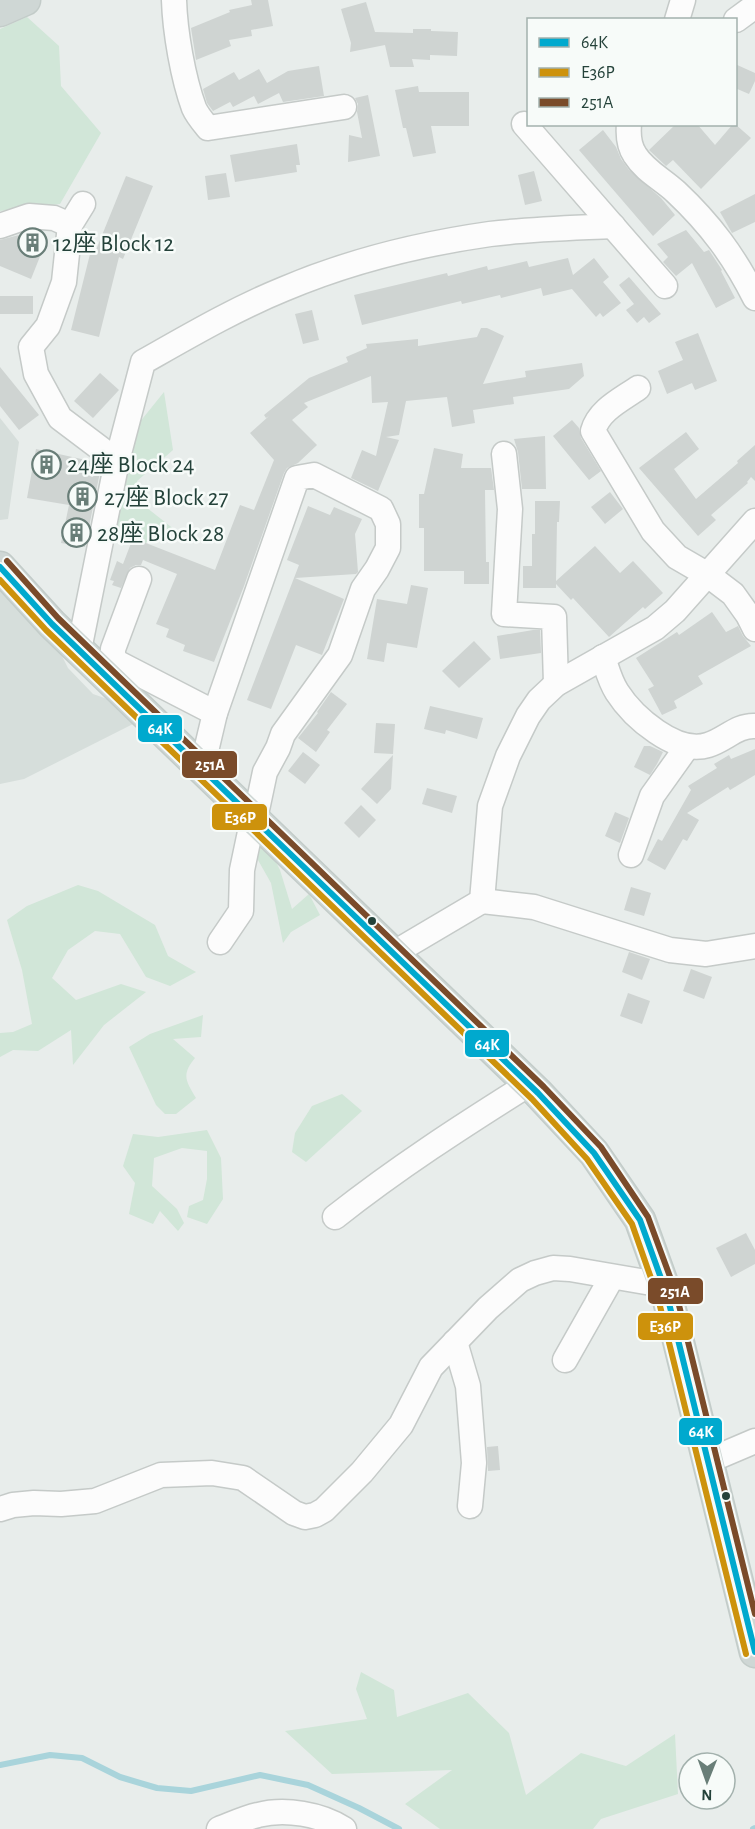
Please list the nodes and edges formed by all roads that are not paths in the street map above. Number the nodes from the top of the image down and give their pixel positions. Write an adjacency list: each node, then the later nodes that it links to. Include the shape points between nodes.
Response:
1 (25, 0): 5 (main road)
2 (174, 0): 8 (street, via 187,81 195,110 208,128)
3 (684, 0): 6 (street)
4 (755, 6): 7 (street)
5 (0, 11)
6 (678, 18)
7 (737, 19)
8 (344, 107)
9 (524, 124): 14 (street)
10 (629, 126): 16 (street, via 633,153 699,214 742,272)
11 (83, 204): 12 (street)
12 (70, 225): 13 (street, via 54,218 29,216); 19 (street, via 64,282 48,326 30,347 36,374 60,418)
13 (0, 226)
14 (613, 226): 15 (street); 19 (street, via 492,234 408,249 326,273 246,306 143,362)
15 (665, 286)
16 (755, 298)
17 (638, 388): 22 (street, via 596,420 593,431 653,531 678,557)
18 (504, 454): 27 (street, via 510,509 504,614 554,617)
19 (117, 461): 25 (street)
20 (755, 520): 22 (street)
21 (0, 567): 25 (main road)
22 (708, 575): 24 (street, via 733,594); 26 (street, via 655,628)
23 (139, 579): 28 (street, via 113,657)
24 (755, 629)
25 (79, 650): 31 (main road)
26 (603, 657): 27 (street); 30 (street, via 609,676 629,707 663,736)
27 (556, 684): 34 (street, via 528,716 490,806)
28 (215, 713): 31 (street); 32 (street, via 297,478 314,475 381,509 388,524 388,548 363,589 340,655 283,734 265,772)
29 (755, 726): 30 (street, via 738,729 708,745)
30 (687, 747): 33 (street, via 652,796)
31 (202, 768): 32 (main road)
32 (255, 819): 35 (street, via 242,870 241,911); 37 (main road)
33 (631, 855)
34 (482, 902): 36 (street, via 534,907 670,950 706,954); 37 (street)
35 (220, 942)
36 (755, 946)
37 (394, 953): 38 (main road)
38 (529, 1084): 39 (street, via 453,1131); 41 (main road, via 594,1153 640,1220)
39 (335, 1217)
40 (612, 1277): 41 (street); 42 (street, via 553,1268 535,1273 520,1280); 43 (street)
41 (663, 1285): 45 (main road)
42 (455, 1342): 46 (street, via 468,1386 474,1464); 47 (street, via 430,1367 401,1425 362,1472 315,1515 294,1513 243,1478 212,1473 161,1475 95,1501 34,1503)
43 (564, 1360)
44 (755, 1441): 45 (street)
45 (708, 1461): 48 (main road)
46 (470, 1506)
47 (0, 1509)
48 (755, 1652)
49 (219, 1829): 50 (street, via 260,1814 287,1812 308,1814)
50 (344, 1829)

